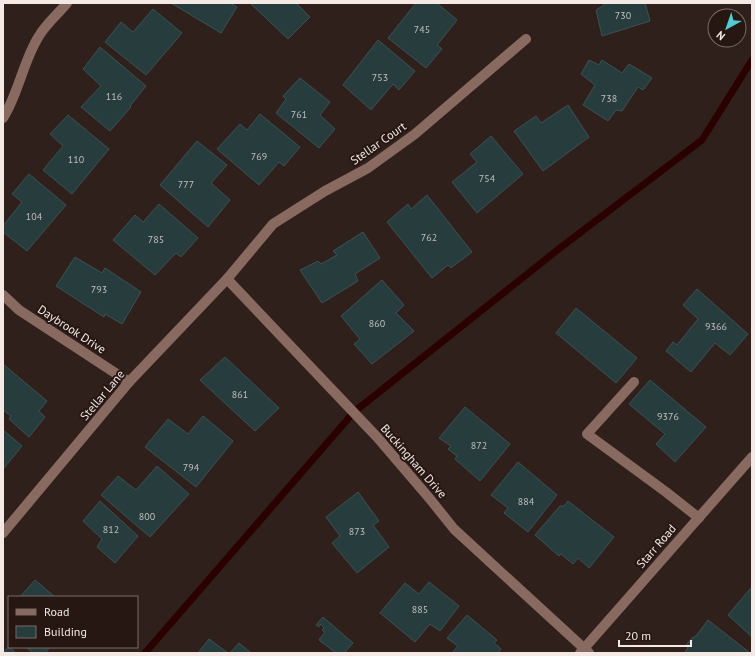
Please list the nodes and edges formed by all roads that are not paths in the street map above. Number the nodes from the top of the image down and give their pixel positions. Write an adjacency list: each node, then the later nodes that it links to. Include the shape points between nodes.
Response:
1 (67, 3): 3 (street, via 39,35)
2 (526, 39): 4 (street, Stellar Court, via 415,134 368,168 325,191 273,224)
3 (3, 118)
4 (226, 279): 6 (street, Stellar Lane); 11 (street, Buckingham Drive, via 377,437 454,529)
5 (3, 295): 6 (street, Daybrook Drive, via 19,310)
6 (129, 382): 10 (street, Stellar Lane)
7 (634, 382): 9 (street, via 587,434)
8 (752, 457): 9 (street, Starr Road)
9 (698, 518): 11 (street, Starr Road)
10 (3, 533)
11 (584, 652)

